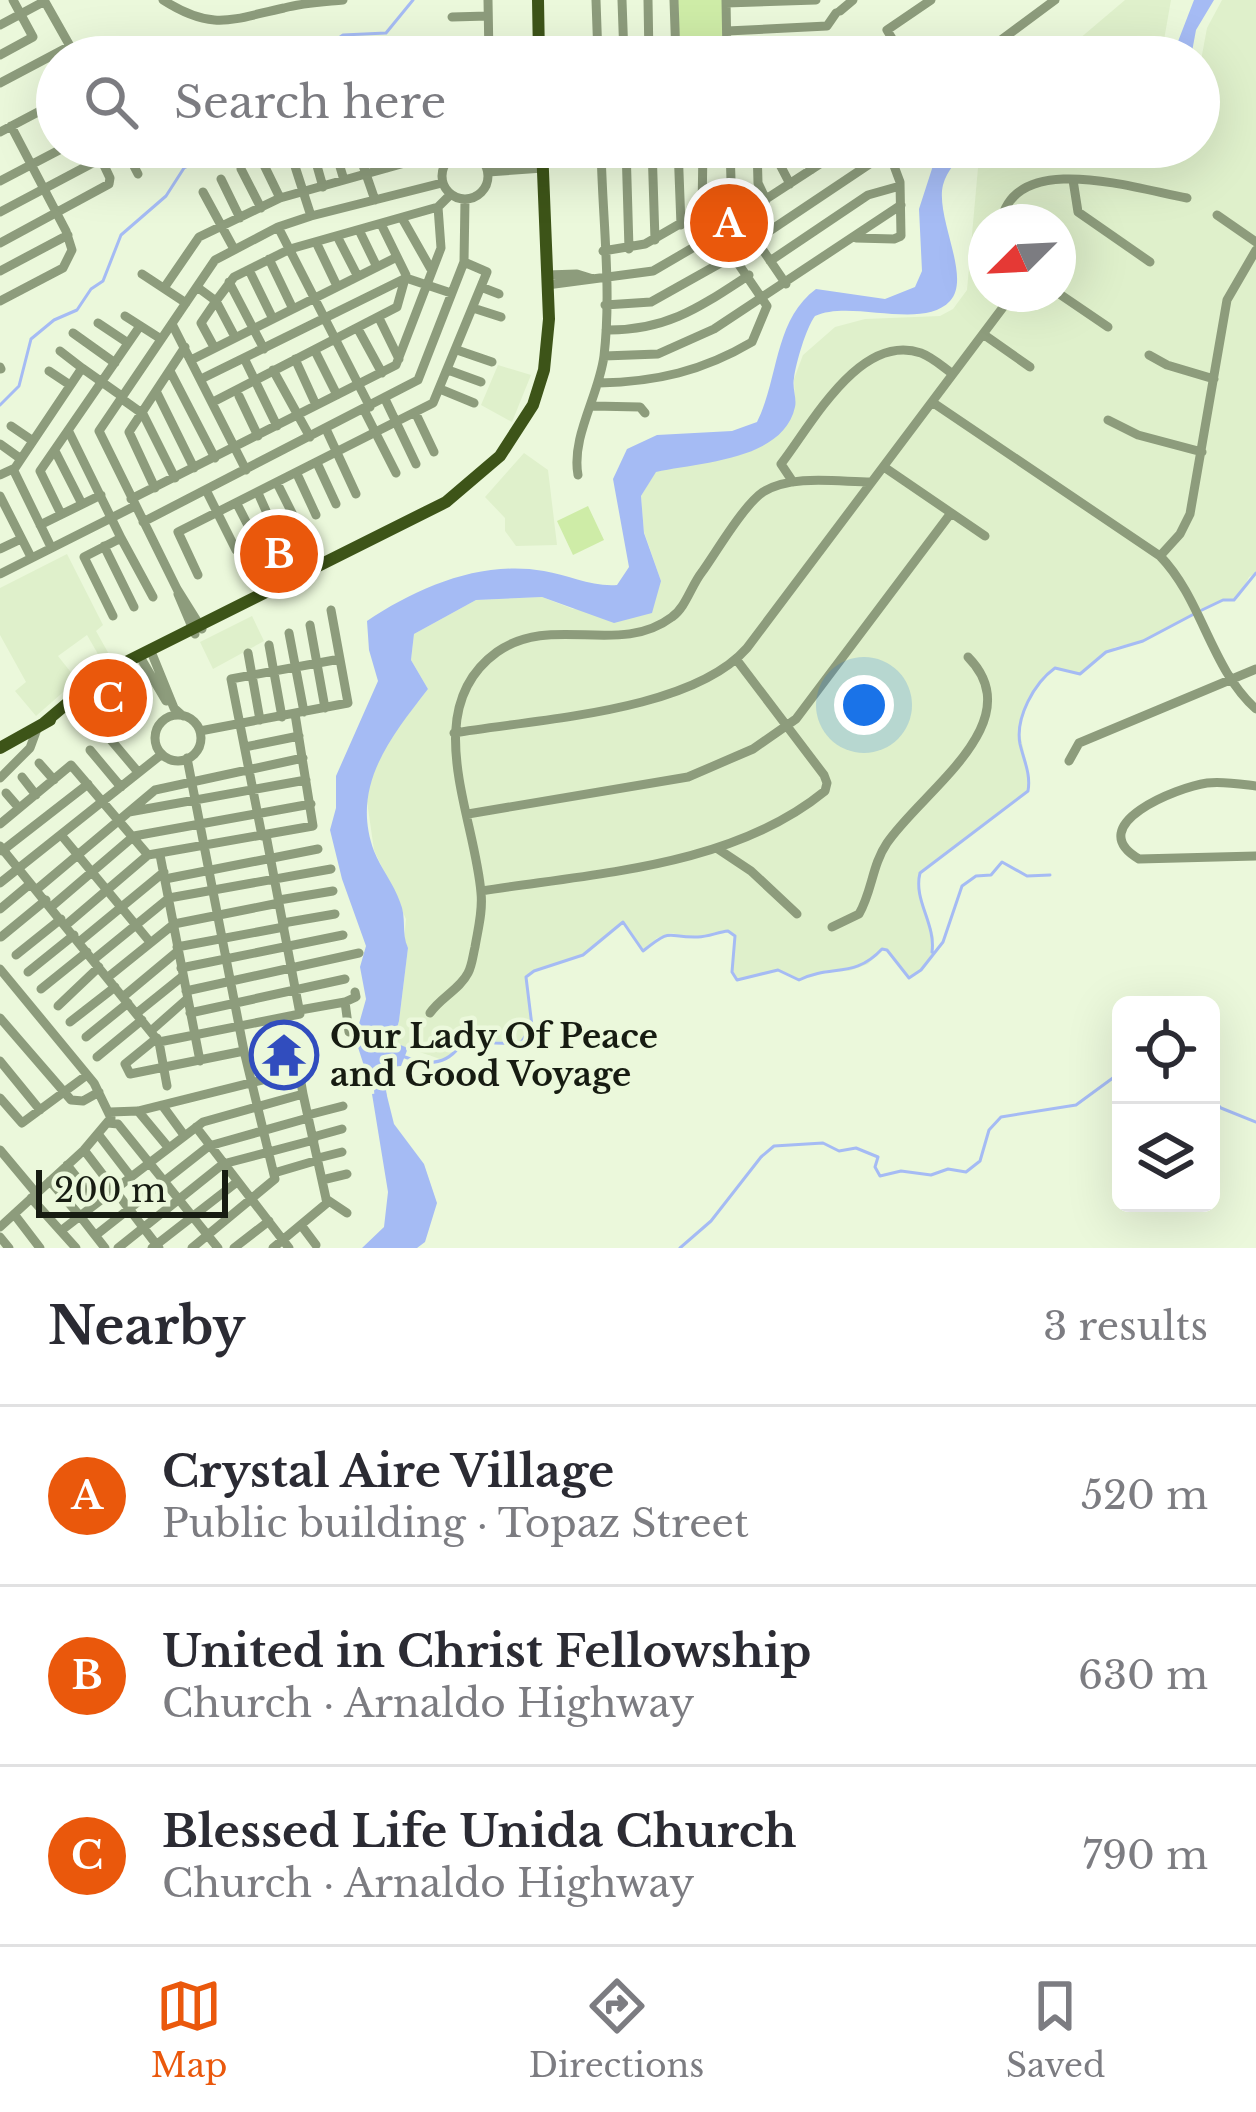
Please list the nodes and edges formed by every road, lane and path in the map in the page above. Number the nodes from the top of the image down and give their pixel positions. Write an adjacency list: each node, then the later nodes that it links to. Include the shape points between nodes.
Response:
1 (13, 0): 16 (street)
2 (163, 0): 3 (street, via 233,22)
3 (343, 0)
4 (488, 0): 17 (street)
5 (538, 0): 24 (main road)
6 (596, 0): 25 (street)
7 (622, 0): 26 (street)
8 (648, 0): 27 (street)
9 (674, 0): 28 (street)
10 (816, 0): 15 (street)
11 (853, 0): 20 (street)
12 (932, 0): 31 (street, via 887,30)
13 (1055, 0): 32 (street)
14 (44, 1): 16 (street); 22 (street)
15 (726, 2): 21 (street)
16 (20, 14): 19 (street); 33 (street, via 33,38)
17 (488, 16): 18 (street); 23 (street)
18 (452, 17)
19 (0, 25)
20 (827, 26): 21 (street); 30 (street)
21 (727, 31): 29 (street)
22 (64, 36)
23 (489, 36)
24 (539, 36)
25 (597, 36)
26 (623, 36)
27 (649, 36)
28 (675, 36)
29 (727, 36)
30 (832, 36)
31 (891, 36)
32 (1006, 36)
33 (0, 55)
34 (36, 64): 35 (street)
35 (0, 83)
36 (36, 113): 37 (street)
37 (6, 129): 39 (street)
38 (36, 163): 39 (street)
39 (32, 165): 70 (street); 75 (street)
40 (84, 168): 75 (street)
41 (105, 168): 89 (street, via 109,184)
42 (135, 168): 65 (street)
43 (265, 168): 79 (street)
44 (295, 168): 77 (street)
45 (318, 168): 74 (street)
46 (340, 168): 69 (street)
47 (364, 168): 66 (street)
48 (390, 168): 63 (street)
49 (443, 168): 71 (street)
50 (485, 168): 81 (street, via 484,189)
51 (543, 168): 125 (main road)
52 (601, 168): 110 (street)
53 (626, 168): 109 (street)
54 (653, 168): 103 (street)
55 (679, 168): 96 (street)
56 (703, 168): 96 (street, via 702,212)
57 (732, 168): 92 (street)
58 (758, 168): 82 (street)
59 (782, 168): 72 (street)
60 (860, 168): 113 (street, via 756,240)
61 (894, 168): 73 (street)
62 (241, 169): 87 (street)
63 (387, 169): 66 (street)
64 (811, 170): 72 (street)
65 (138, 174)
66 (366, 174): 69 (street); 83 (street)
67 (221, 179): 93 (street)
68 (1073, 180): 80 (street); 84 (street, via 1040,181); 115 (street, via 1078,212)
69 (344, 181): 74 (street)
70 (0, 182)
71 (442, 183): 78 (street); 83 (street)
72 (790, 184): 82 (street)
73 (900, 186): 85 (street); 113 (street, via 868,195)
74 (323, 187): 77 (street)
75 (44, 189): 88 (street); 89 (street)
76 (203, 192): 97 (street)
77 (302, 192): 79 (street); 91 (street)
78 (450, 194): 81 (street); 86 (street)
79 (280, 198): 87 (street)
80 (1187, 198)
81 (465, 200): 114 (street)
82 (766, 200): 92 (street)
83 (369, 201): 91 (street); 95 (street)
84 (1005, 204)
85 (901, 205): 102 (street); 102 (street, via 898,238)
86 (438, 207): 94 (street); 119 (street, via 441,248)
87 (261, 208): 93 (street)
88 (0, 212)
89 (56, 212): 100 (street); 105 (street)
90 (1217, 215): 106 (street)
91 (311, 216): 98 (street)
92 (735, 216): 124 (street, via 719,218 720,232 653,271)
93 (240, 218): 97 (street)
94 (402, 218): 95 (street); 119 (street)
95 (376, 225): 99 (street); 111 (street)
96 (681, 225): 103 (street)
97 (222, 227): 107 (street); 132 (street, via 195,240)
98 (278, 227): 107 (street); 108 (street)
99 (358, 230): 101 (street); 116 (street)
100 (68, 235): 118 (street); 137 (street, via 72,250 63,268)
101 (337, 236): 104 (street); 121 (street)
102 (856, 238): 128 (street)
103 (655, 240): 109 (street)
104 (316, 242): 108 (street); 130 (street)
105 (0, 243)
106 (1256, 246): 189 (street, via 1227,300)
107 (233, 249): 129 (street)
108 (290, 249): 112 (street); 135 (street)
109 (628, 249): 110 (street)
110 (603, 251): 124 (street)
111 (397, 257): 116 (street); 123 (street)
112 (269, 260): 117 (street); 143 (street)
113 (770, 261): 128 (street)
114 (464, 262): 131 (street, via 486,270); 133 (street)
115 (1150, 262)
116 (376, 266): 121 (street)
117 (249, 270): 126 (street); 149 (street)
118 (0, 271)
119 (432, 271): 127 (street)
120 (142, 274): 132 (street)
121 (357, 275): 130 (street)
122 (749, 275): 136 (street); 140 (street, via 733,256 651,302); 157 (street, via 662,325)
123 (406, 278): 127 (street); 142 (street); 150 (street)
124 (598, 279): 125 (street); 140 (street)
125 (547, 280): 283 (main road, via 544,370 533,405 486,472 446,502)
126 (229, 282): 138 (street); 155 (street)
127 (427, 284): 133 (street); 158 (street)
128 (786, 284): 136 (street)
129 (197, 286): 138 (street); 139 (street)
130 (338, 286): 135 (street)
131 (481, 287): 134 (street); 144 (street)
132 (164, 288): 139 (street)
133 (451, 293): 163 (street)
134 (499, 294)
135 (314, 297): 143 (street); 150 (street)
136 (765, 299): 173 (street, via 665,352); 193 (street, via 747,345 678,376)
137 (0, 301)
138 (216, 302): 161 (street); 167 (street, via 201,323)
139 (186, 303): 152 (street)
140 (605, 305): 157 (street)
141 (1076, 305): 154 (street)
142 (398, 307): 148 (street); 158 (street)
143 (293, 308): 149 (street)
144 (473, 308): 147 (street); 169 (street)
145 (1000, 312): 160 (street)
146 (125, 316): 153 (street)
147 (501, 317)
148 (379, 318): 156 (street); 175 (street)
149 (273, 319): 155 (street)
150 (326, 319): 164 (street); 168 (street)
151 (98, 323): 165 (street)
152 (172, 324): 162 (street); 166 (street)
153 (140, 326): 162 (street); 165 (street)
154 (1108, 327)
155 (254, 328): 161 (street); 168 (street)
156 (358, 329): 164 (street); 186 (street)
157 (606, 330): 173 (street)
158 (409, 332): 175 (street)
159 (73, 333): 179 (street)
160 (983, 334): 180 (street); 187 (street)
161 (235, 338): 167 (street)
162 (161, 339): 200 (street)
163 (434, 339): 169 (street); 201 (street, via 418,380)
164 (336, 340): 171 (street); 194 (street)
165 (128, 344): 179 (street)
166 (184, 347): 177 (street); 182 (street)
167 (214, 347): 177 (street)
168 (264, 349): 174 (street)
169 (457, 349): 178 (street); 184 (street)
170 (60, 351): 181 (street)
171 (315, 351): 176 (street); 198 (street)
172 (1149, 355): 189 (street)
173 (604, 356): 193 (street)
174 (244, 358): 188 (street); 190 (street)
175 (400, 358): 186 (street)
176 (295, 359): 183 (street); 205 (street)
177 (191, 360): 188 (street)
178 (492, 362)
179 (115, 363): 191 (street)
180 (1030, 367)
181 (82, 368): 191 (street); 195 (street)
182 (170, 370): 197 (street); 228 (street)
183 (273, 370): 190 (street); 211 (street)
184 (448, 370): 192 (street); 196 (street)
185 (49, 371): 195 (street)
186 (382, 373): 194 (street)
187 (953, 374): 203 (street); 241 (street, via 908,351 862,361 781,464)
188 (201, 379): 202 (street)
189 (1214, 379): 226 (street)
190 (254, 380): 202 (street); 215 (street)
191 (102, 382): 200 (street); 217 (street)
192 (481, 382)
193 (599, 383): 206 (street)
194 (359, 384): 198 (street); 207 (street)
195 (70, 385): 221 (street)
196 (440, 389): 204 (street); 208 (street)
197 (157, 392): 210 (street); 234 (street)
198 (337, 395): 205 (street)
199 (239, 396): 219 (street)
200 (123, 398): 210 (street); 250 (street, via 99,435)
201 (386, 399): 207 (street); 213 (street)
202 (213, 402): 223 (street)
203 (932, 402): 233 (street); 274 (street)
204 (474, 403)
205 (316, 405): 211 (street)
206 (593, 406): 209 (street); 239 (street, via 576,453)
207 (367, 408): 216 (street); 218 (street)
208 (415, 412): 213 (street); 225 (street)
209 (645, 413)
210 (142, 414): 240 (street); 244 (street, via 128,435)
211 (298, 414): 215 (street); 220 (street)
212 (1108, 420): 226 (street)
213 (396, 422): 218 (street); 232 (street)
214 (11, 426): 221 (street)
215 (277, 426): 219 (street)
216 (326, 429): 220 (street); 227 (street)
217 (69, 432): 224 (street); 248 (street)
218 (375, 433): 227 (street); 236 (street)
219 (258, 436): 223 (street)
220 (310, 437): 229 (street)
221 (33, 441): 230 (street)
222 (0, 444): 230 (street)
223 (236, 447): 228 (street); 235 (street)
224 (55, 452): 252 (street); 255 (street, via 40,471)
225 (434, 452)
226 (1202, 452): 274 (street, via 1190,514)
227 (337, 453): 231 (street); 247 (street)
228 (215, 458): 234 (street)
229 (268, 459): 235 (street); 243 (street)
230 (17, 464): 238 (street); 261 (street)
231 (317, 464): 237 (street); 253 (street)
232 (416, 464)
233 (884, 466): 242 (street); 254 (street)
234 (194, 469): 240 (street)
235 (246, 470): 245 (street)
236 (396, 472)
237 (296, 474): 243 (street); 257 (street)
238 (0, 475)
239 (578, 476)
240 (175, 478): 244 (street)
241 (794, 482): 242 (street); 309 (street, via 759,495 666,621 622,637 542,634 494,654 464,695)
242 (871, 482): 290 (street)
243 (278, 483): 246 (street); 262 (street)
244 (155, 488): 250 (street)
245 (206, 490): 256 (street); 260 (street)
246 (258, 494): 251 (street); 263 (street)
247 (356, 494)
248 (101, 495): 252 (street); 258 (street)
249 (0, 498): 259 (street)
250 (133, 502): 258 (street); 260 (street)
251 (237, 503): 256 (street); 269 (street)
252 (82, 504): 255 (street)
253 (336, 504)
254 (951, 513): 265 (street); 306 (street)
255 (61, 514): 261 (street)
256 (218, 514): 264 (street); 273 (street)
257 (316, 514)
258 (111, 517): 266 (street); 271 (street)
259 (6, 522): 267 (street)
260 (143, 522): 268 (street)
261 (40, 525): 271 (street)
262 (298, 525)
263 (275, 531)
264 (178, 532): 268 (street); 277 (street)
265 (985, 536)
266 (121, 538): 270 (street); 278 (street)
267 (21, 539): 272 (street); 275 (street)
268 (154, 543): 283 (street)
269 (257, 543)
270 (104, 546): 279 (street); 281 (street, via 84,556)
271 (51, 547): 275 (street)
272 (0, 549)
273 (236, 550)
274 (1160, 556): 296 (street)
275 (31, 557): 276 (street)
276 (0, 574)
277 (198, 575)
278 (153, 597)
279 (134, 607)
280 (331, 610): 289 (street)
281 (113, 616)
282 (310, 625): 291 (street)
283 (197, 629): 287 (main road)
284 (289, 633): 292 (street)
285 (269, 645): 294 (street)
286 (248, 653): 295 (street)
287 (146, 655): 300 (street); 302 (street); 305 (main road)
288 (968, 657): 375 (street, via 990,691 984,725 889,841 859,914)
289 (340, 659): 291 (street); 297 (street, via 348,703)
290 (736, 659): 306 (street); 309 (street, via 664,698)
291 (317, 662): 292 (street); 297 (street)
292 (296, 667): 294 (street); 299 (street)
293 (1256, 669): 296 (street)
294 (274, 671): 295 (street); 301 (street)
295 (252, 675): 303 (street); 304 (street, via 231,679)
296 (1232, 680): 298 (street); 317 (street, via 1079,743)
297 (326, 708): 299 (street)
298 (1256, 709)
299 (300, 713): 301 (street); 310 (street)
300 (183, 716): 302 (street); 307 (street)
301 (282, 716): 303 (street)
302 (168, 717): 314 (street, via 156,734)
303 (260, 720): 304 (street)
304 (240, 724): 307 (street); 311 (street)
305 (40, 726): 312 (main road); 322 (street)
306 (789, 726): 337 (street, via 700,774); 346 (street, via 824,775 825,791)
307 (200, 731): 315 (street)
308 (105, 733): 320 (street)
309 (454, 733): 337 (street)
310 (299, 736): 311 (street); 316 (street)
311 (244, 747): 319 (street)
312 (0, 748)
313 (90, 750): 328 (street)
314 (163, 754): 315 (street); 320 (street)
315 (188, 758): 323 (street)
316 (303, 758): 319 (street); 325 (street)
317 (1069, 760)
318 (40, 763): 324 (street)
319 (249, 768): 323 (street); 329 (street)
320 (138, 772): 328 (street)
321 (22, 777): 331 (street)
322 (0, 778)
323 (192, 779): 332 (street); 338 (street, via 155,790)
324 (54, 780): 326 (street, via 71,765); 331 (street)
325 (307, 780): 329 (street); 334 (street)
326 (88, 784): 333 (street); 347 (street)
327 (1256, 786): 350 (street, via 1188,788 1126,820 1121,834 1139,859)
328 (121, 787): 333 (street)
329 (254, 791): 332 (street); 336 (street)
330 (6, 793): 335 (street)
331 (36, 795): 335 (street)
332 (196, 801): 338 (street); 340 (street)
333 (102, 802): 338 (street); 342 (street)
334 (311, 805): 336 (street); 341 (street, via 311,827)
335 (19, 808): 339 (street)
336 (258, 813): 340 (street); 341 (street)
337 (468, 814): 362 (street)
338 (122, 817): 343 (street); 348 (street)
339 (1, 821)
340 (200, 822): 343 (street); 344 (street)
341 (264, 835): 344 (street); 351 (street)
342 (62, 836): 348 (street); 353 (street)
343 (132, 836): 349 (street); 355 (street)
344 (205, 846): 349 (street); 354 (street)
345 (318, 849): 351 (street)
346 (718, 849): 362 (street); 371 (street)
347 (1, 850): 353 (street)
348 (77, 853): 355 (street); 359 (street)
349 (154, 855): 356 (street); 360 (street)
350 (1256, 856)
351 (270, 857): 354 (street); 357 (street)
352 (331, 869): 357 (street)
353 (20, 870): 358 (street); 359 (street)
354 (209, 870): 356 (street); 363 (street)
355 (91, 871): 360 (street); 366 (street)
356 (164, 876): 364 (street); 367 (street)
357 (275, 880): 363 (street); 365 (street)
358 (0, 883)
359 (33, 887): 366 (street); 368 (street)
360 (106, 889): 367 (street); 380 (street)
361 (333, 891): 365 (street)
362 (481, 891): 405 (street, via 468,973)
363 (213, 892): 364 (street); 369 (street)
364 (169, 898): 372 (street); 373 (street)
365 (279, 902): 369 (street); 374 (street)
366 (48, 903): 377 (street); 380 (street)
367 (122, 907): 372 (street); 380 (street)
368 (0, 909)
369 (218, 914): 373 (street); 378 (street)
370 (335, 914): 374 (street)
371 (797, 914)
372 (135, 924): 379 (street); 380 (street)
373 (174, 924): 379 (street); 382 (street)
374 (283, 925): 378 (street); 381 (street)
375 (832, 927)
376 (344, 934): 381 (street)
377 (1, 937)
378 (223, 938): 382 (street); 385 (street)
379 (150, 942): 393 (street)
380 (80, 943): 384 (street); 388 (street); 393 (street); 394 (street); 402 (street)
381 (287, 946): 385 (street); 386 (street)
382 (178, 949): 389 (street); 399 (street)
383 (359, 953): 386 (street)
384 (16, 956)
385 (226, 960): 389 (street); 391 (street)
386 (292, 968): 391 (street); 395 (street)
387 (0, 969): 392 (street)
388 (28, 972)
389 (182, 972): 398 (street); 406 (street)
390 (345, 979): 395 (street)
391 (230, 981): 398 (street); 401 (street)
392 (10, 982): 396 (street); 419 (street)
393 (111, 982): 399 (street); 408 (street)
394 (41, 989)
395 (296, 990): 401 (street); 403 (street)
396 (0, 992)
397 (356, 992): 400 (street)
398 (187, 995): 404 (street); 411 (street)
399 (126, 999): 406 (street); 413 (street)
400 (345, 1002): 403 (street); 410 (street)
401 (235, 1003): 404 (street); 409 (street)
402 (58, 1006)
403 (300, 1010): 409 (street)
404 (190, 1013): 412 (street)
405 (430, 1013)
406 (140, 1017): 411 (street); 415 (street)
407 (0, 1018): 423 (street)
408 (70, 1022)
409 (239, 1027): 412 (street); 414 (street)
410 (350, 1032)
411 (156, 1036): 412 (street); 418 (street); 418 (street, via 125,1065 131,1074)
412 (195, 1036): 416 (street)
413 (86, 1037)
414 (244, 1052): 416 (street); 420 (street)
415 (97, 1057)
416 (200, 1060): 418 (street)
417 (0, 1061): 430 (street)
418 (163, 1067): 421 (street)
419 (87, 1075): 422 (street); 423 (street)
420 (250, 1083): 424 (street, via 299,1071); 426 (street); 429 (street)
421 (166, 1086)
422 (99, 1092): 423 (street, via 78,1102); 433 (street)
423 (63, 1093): 430 (street)
424 (303, 1094): 429 (street); 432 (street)
425 (0, 1098): 430 (street, via 22,1123)
426 (187, 1099): 427 (street); 434 (street)
427 (162, 1106): 431 (street); 438 (street)
428 (343, 1106): 432 (street)
429 (256, 1107): 434 (street); 436 (street)
430 (40, 1110)
431 (138, 1111): 433 (street); 441 (street)
432 (308, 1116): 436 (street); 439 (street)
433 (109, 1117): 437 (street); 447 (street)
434 (199, 1124): 438 (street); 440 (street)
435 (342, 1129): 439 (street)
436 (262, 1130): 440 (street); 444 (street)
437 (98, 1133): 443 (street); 452 (street)
438 (184, 1135): 441 (street)
439 (313, 1139): 444 (street); 446 (street)
440 (209, 1145): 448 (street); 455 (street)
441 (168, 1147): 447 (street)
442 (0, 1150): 458 (street)
443 (84, 1150): 449 (street); 457 (street)
444 (268, 1152): 448 (street); 450 (street)
445 (342, 1153): 446 (street)
446 (318, 1159): 450 (street); 454 (street)
447 (152, 1161): 452 (street); 455 (street)
448 (223, 1164): 456 (street); 459 (street)
449 (67, 1165): 453 (street); 462 (street)
450 (274, 1173): 461 (street)
451 (347, 1174): 454 (street)
452 (131, 1177): 457 (street)
453 (50, 1180): 458 (street); 466 (street)
454 (322, 1180): 460 (street)
455 (167, 1181): 459 (street); 463 (street)
456 (238, 1181): 461 (street); 467 (street)
457 (114, 1190): 462 (street); 463 (street)
458 (34, 1196): 465 (street); 472 (street)
459 (180, 1198): 467 (street); 471 (street)
460 (326, 1198): 464 (street); 469 (street)
461 (253, 1202): 468 (street); 474 (street)
462 (97, 1203): 466 (street)
463 (129, 1209): 471 (street); 473 (street)
464 (347, 1213)
465 (14, 1214): 470 (street); 480 (street)
466 (80, 1216): 472 (street); 473 (street)
467 (194, 1216): 474 (street); 478 (street)
468 (269, 1221): 476 (street); 486 (street)
469 (301, 1225): 476 (street); 477 (street)
470 (0, 1227)
471 (142, 1227): 478 (street); 483 (street)
472 (62, 1230): 481 (street)
473 (96, 1235): 482 (street)
474 (209, 1236): 484 (street); 485 (street)
475 (0, 1237): 479 (street)
476 (286, 1244): 487 (street)
477 (316, 1245)
478 (156, 1247)
479 (9, 1248)
480 (40, 1248)
481 (75, 1248)
482 (105, 1248)
483 (118, 1248)
484 (192, 1248)
485 (218, 1248)
486 (234, 1248)
487 (273, 1248)

